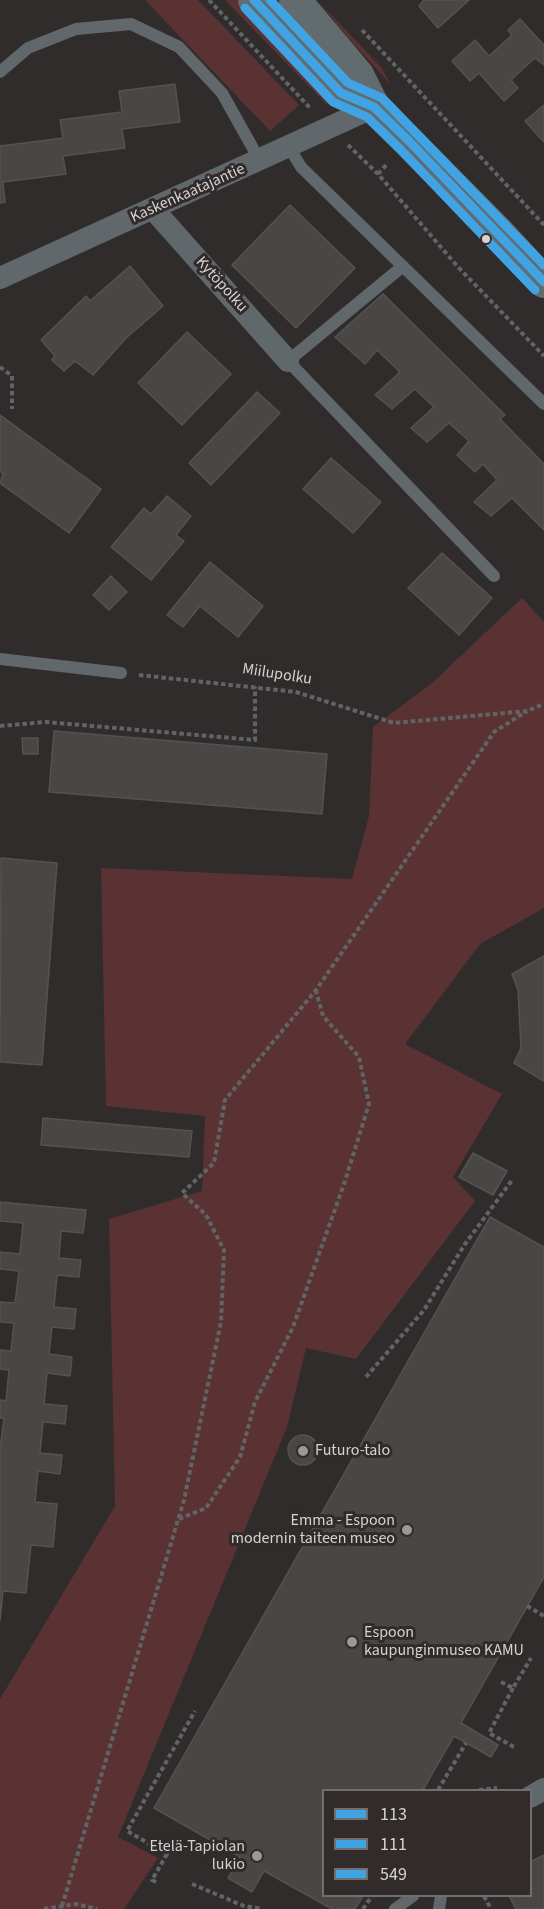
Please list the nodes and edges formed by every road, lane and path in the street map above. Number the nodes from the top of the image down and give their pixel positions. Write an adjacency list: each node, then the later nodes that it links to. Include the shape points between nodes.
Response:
1 (208, 0): 7 (path)
2 (254, 0): 6 (main road, via 341,93)
3 (295, 0): 6 (main road, via 358,75)
4 (358, 26): 11 (path)
5 (0, 72): 9 (lane, via 28,48 76,29 131,24 178,47 222,93)
6 (374, 107): 7 (street, Kaskenkaatajantie); 14 (main road)
7 (330, 128): 8 (street, Kaskenkaatajantie); 15 (path, via 378,174 458,267)
8 (289, 147): 9 (street, Kaskenkaatajantie); 12 (lane, via 301,167)
9 (260, 161): 10 (street, Kaskenkaatajantie)
10 (153, 209): 13 (street, Kaskenkaatajantie); 16 (street, Kytöpolku)
11 (544, 225)
12 (403, 266): 16 (lane); 18 (lane)
13 (0, 278)
14 (544, 282)
15 (544, 356)
16 (288, 361): 20 (lane)
17 (0, 367): 19 (path, via 12,376)
18 (544, 404)
19 (12, 409)
20 (494, 576)
21 (0, 658): 22 (lane)
22 (120, 673): 23 (path, Miilupolku)
23 (255, 687): 25 (path, Miilupolku, via 296,692 394,723); 26 (path, via 255,740 46,722)
24 (544, 704): 25 (path, Miilupolku)
25 (527, 711): 27 (path, via 494,732)
26 (0, 726)
27 (316, 990): 30 (path, via 225,1100 214,1163 182,1192 206,1215 224,1250 220,1322); 30 (path, via 323,1016 359,1057 369,1104 293,1327 255,1402 240,1457 206,1508)
28 (513, 1179): 29 (path, via 465,1244 424,1310)
29 (366, 1377)
30 (179, 1519): 43 (path)
31 (527, 1606): 32 (path)
32 (544, 1616)
33 (531, 1658): 35 (path)
34 (501, 1682): 35 (path)
35 (513, 1689): 38 (path, via 489,1733)
36 (195, 1711): 40 (path, via 127,1831 167,1854 152,1880)
37 (466, 1743): 39 (path)
38 (514, 1747)
39 (439, 1789)
40 (156, 1882)
41 (192, 1884): 46 (path, via 244,1906)
42 (411, 1897): 47 (lane)
43 (62, 1906): 44 (path); 45 (path, via 76,1904)
44 (44, 1909)
45 (94, 1909)
46 (262, 1909)
47 (395, 1909)

